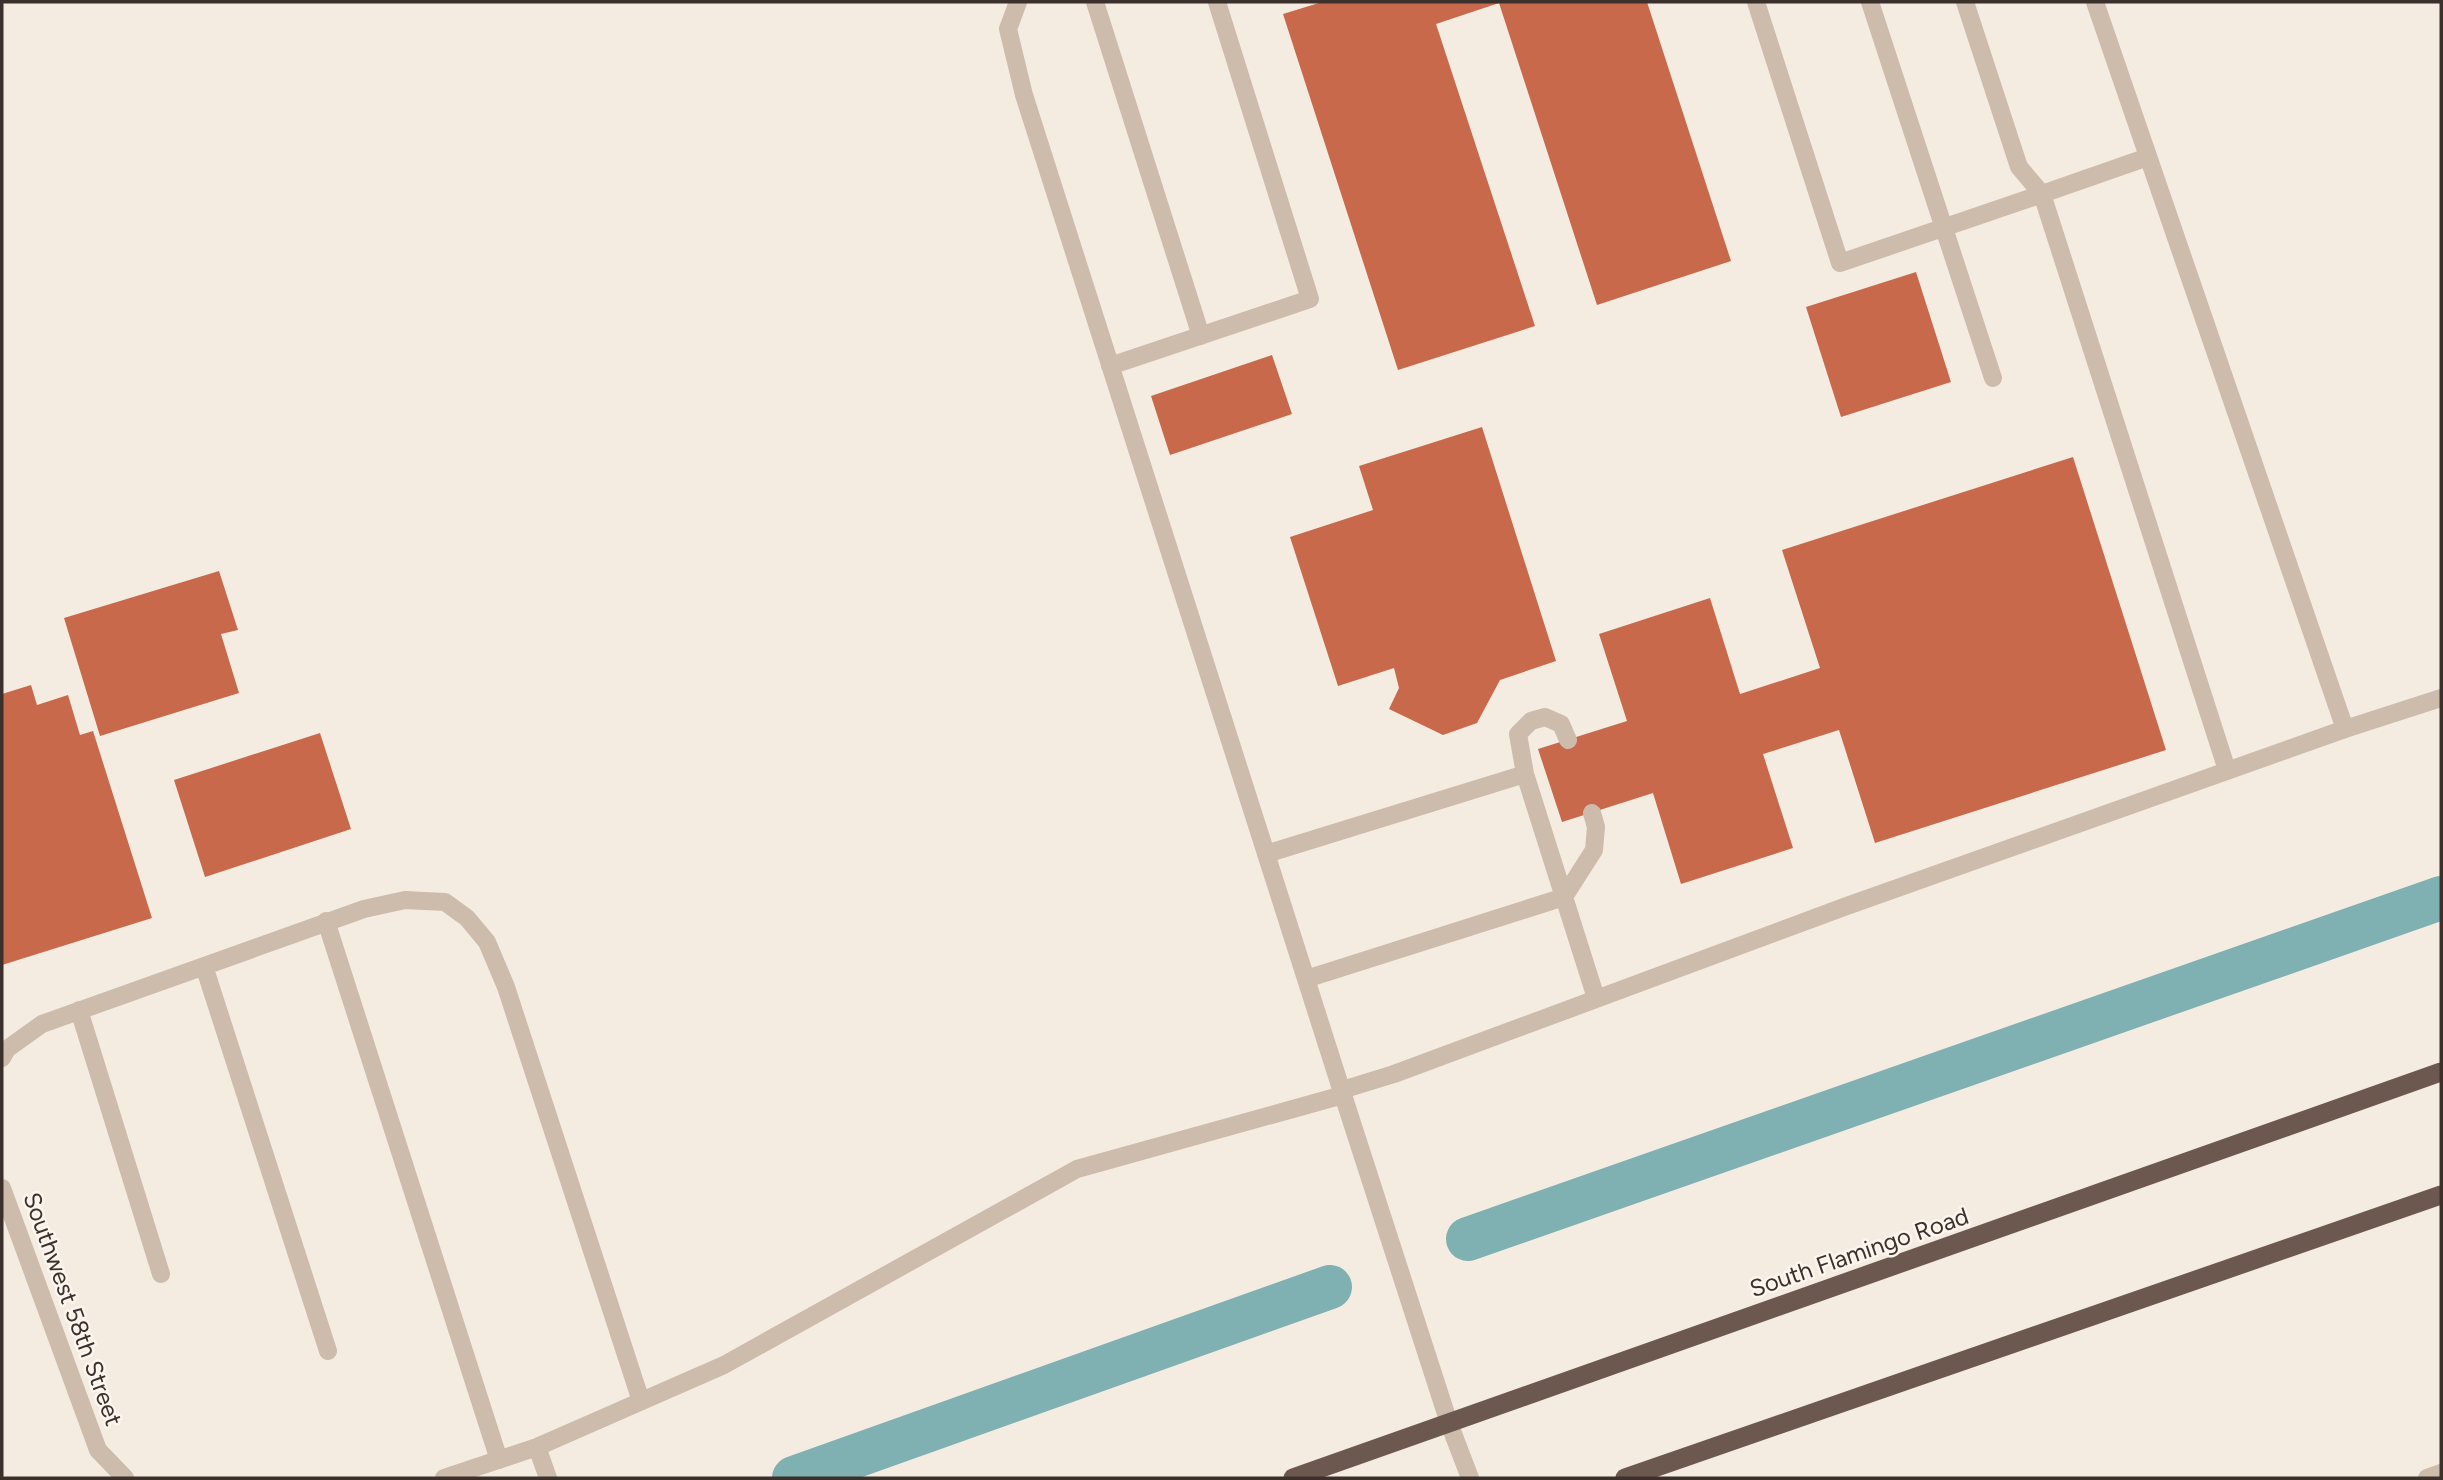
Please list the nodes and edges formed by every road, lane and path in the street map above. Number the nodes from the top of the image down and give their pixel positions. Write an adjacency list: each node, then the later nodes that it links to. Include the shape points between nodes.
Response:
1 (1018, 2): 12 (street, via 1008,29 1024,95)
2 (1095, 2): 11 (street)
3 (1217, 2): 11 (street, via 1310,299)
4 (1756, 2): 10 (street, via 1840,263)
5 (1870, 2): 10 (street)
6 (1965, 2): 9 (street, via 2019,167)
7 (2095, 2): 8 (street)
8 (2148, 157): 9 (street); 15 (street)
9 (2042, 194): 10 (street); 17 (street)
10 (1944, 228): 13 (street)
11 (1201, 336): 12 (street)
12 (1110, 366): 20 (street)
13 (1993, 378)
14 (2441, 698): 15 (street)
15 (2345, 729): 17 (street)
16 (1568, 740): 18 (street, via 1561,724 1545,717 1531,721 1518,734)
17 (2227, 770): 25 (street)
18 (1525, 774): 20 (street); 21 (street)
19 (1592, 813): 21 (street, via 1594,850)
20 (1266, 854): 24 (street)
21 (1563, 897): 24 (street); 25 (street)
22 (326, 921): 23 (street); 34 (street, via 405,900 445,902 467,918 487,942 506,987); 37 (street)
23 (204, 966): 26 (street); 33 (street)
24 (1306, 979): 29 (street)
25 (1595, 998): 29 (street)
26 (79, 1010): 27 (street, via 42,1024); 32 (street)
27 (2, 1058)
28 (2441, 1072): 35 (highway, South Flamingo Road)
29 (1343, 1092): 34 (street, via 1077,1170 724,1365); 35 (street)
30 (2, 1188): 39 (street, Southwest 58th Street, via 98,1450)
31 (2441, 1195): 44 (highway)
32 (161, 1274)
33 (328, 1350)
34 (641, 1401): 36 (street)
35 (1449, 1423): 42 (highway, South Flamingo Road); 43 (street)
36 (537, 1447): 37 (street); 41 (street)
37 (499, 1460): 40 (street)
38 (2441, 1473): 45 (street)
39 (125, 1478)
40 (444, 1478)
41 (548, 1478)
42 (1293, 1478)
43 (1470, 1478)
44 (1625, 1478)
45 (2427, 1478)

